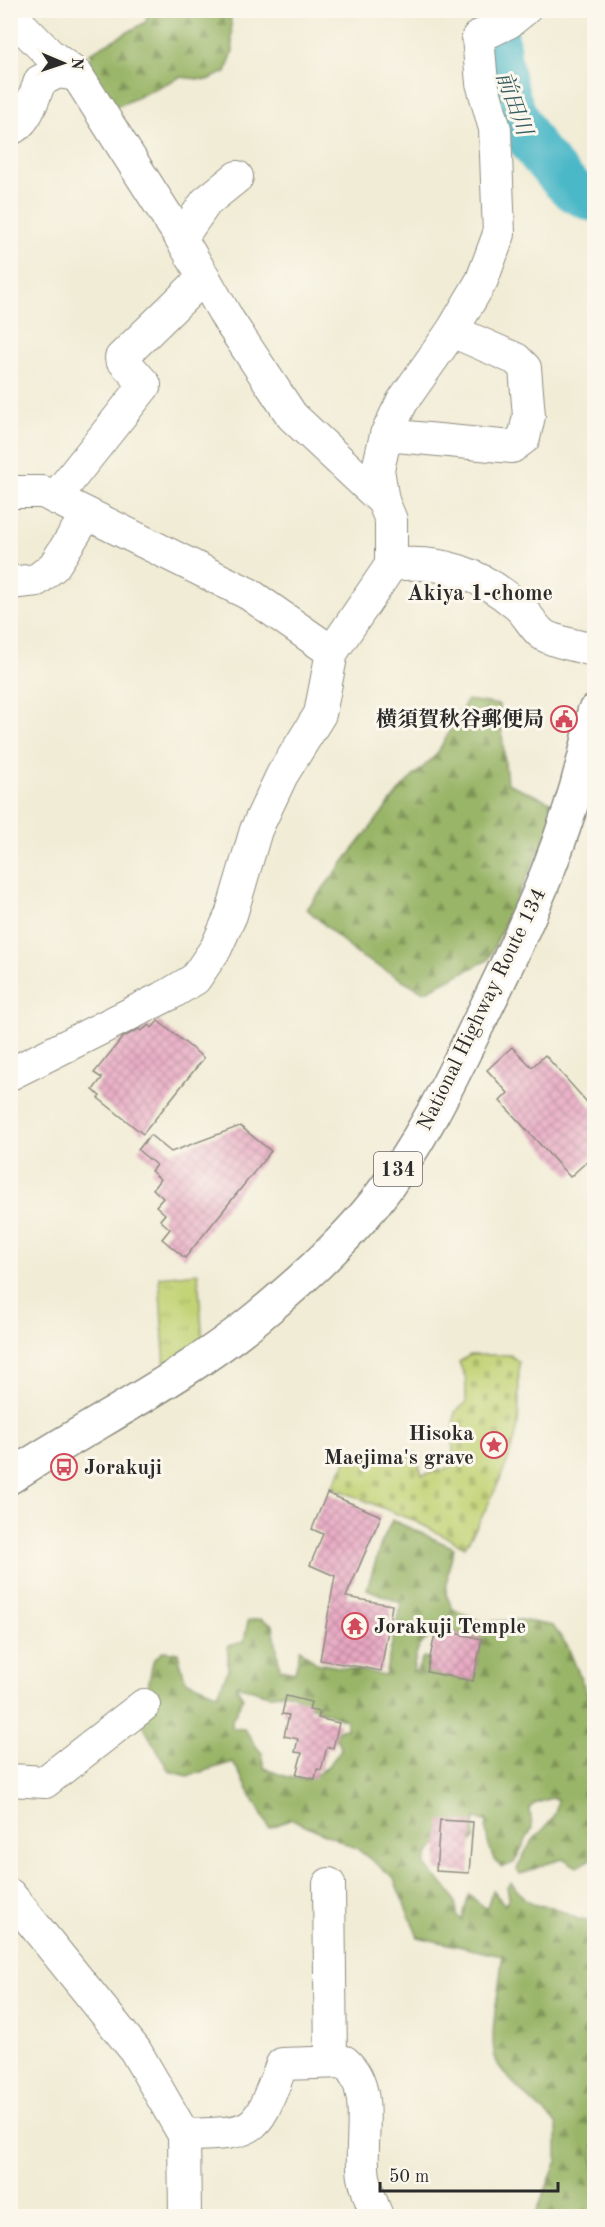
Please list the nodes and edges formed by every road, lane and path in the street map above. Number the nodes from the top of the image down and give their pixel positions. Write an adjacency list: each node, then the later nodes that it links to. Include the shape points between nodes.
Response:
1 (524, 10): 8 (street, via 478,38 482,83 495,129 499,234 482,280)
2 (10, 14): 3 (street, via 49,54)
3 (77, 75): 4 (street, via 58,72 40,81 29,108 16,127); 6 (street)
4 (10, 129)
5 (237, 177): 6 (street, via 206,202)
6 (181, 238): 7 (street)
7 (204, 276): 11 (street, via 121,358 145,385); 12 (street, via 292,416)
8 (452, 331): 9 (street, via 402,402); 9 (street, via 516,359 525,368 529,416 524,438 512,447)
9 (387, 435): 12 (street, via 378,468)
10 (10, 492): 11 (street, via 43,492)
11 (55, 498): 13 (street)
12 (383, 501): 14 (street, via 391,520)
13 (87, 514): 15 (street, via 54,566 37,580); 17 (street, via 249,594)
14 (391, 566): 16 (street, via 418,562 458,570 495,588 520,607 543,635); 17 (street)
15 (10, 583)
16 (594, 651)
17 (332, 652): 19 (street, via 321,714 277,784 256,830 231,915 216,948 195,979)
18 (594, 712): 20 (highway, National Highway Route 134 / 134, via 574,802 503,974 438,1105 374,1204 314,1268 257,1317 162,1384)
19 (10, 1074)
20 (10, 1478)
21 (144, 1705): 22 (street, via 45,1782)
22 (10, 1780)
23 (329, 1884): 25 (street)
24 (10, 1895): 26 (street, via 135,2050)
25 (331, 2062): 26 (street, via 282,2064 263,2113 252,2127 227,2134); 28 (street, via 345,2062 354,2070 363,2099 364,2176)
26 (184, 2135): 27 (street)
27 (185, 2217)
28 (377, 2217)

